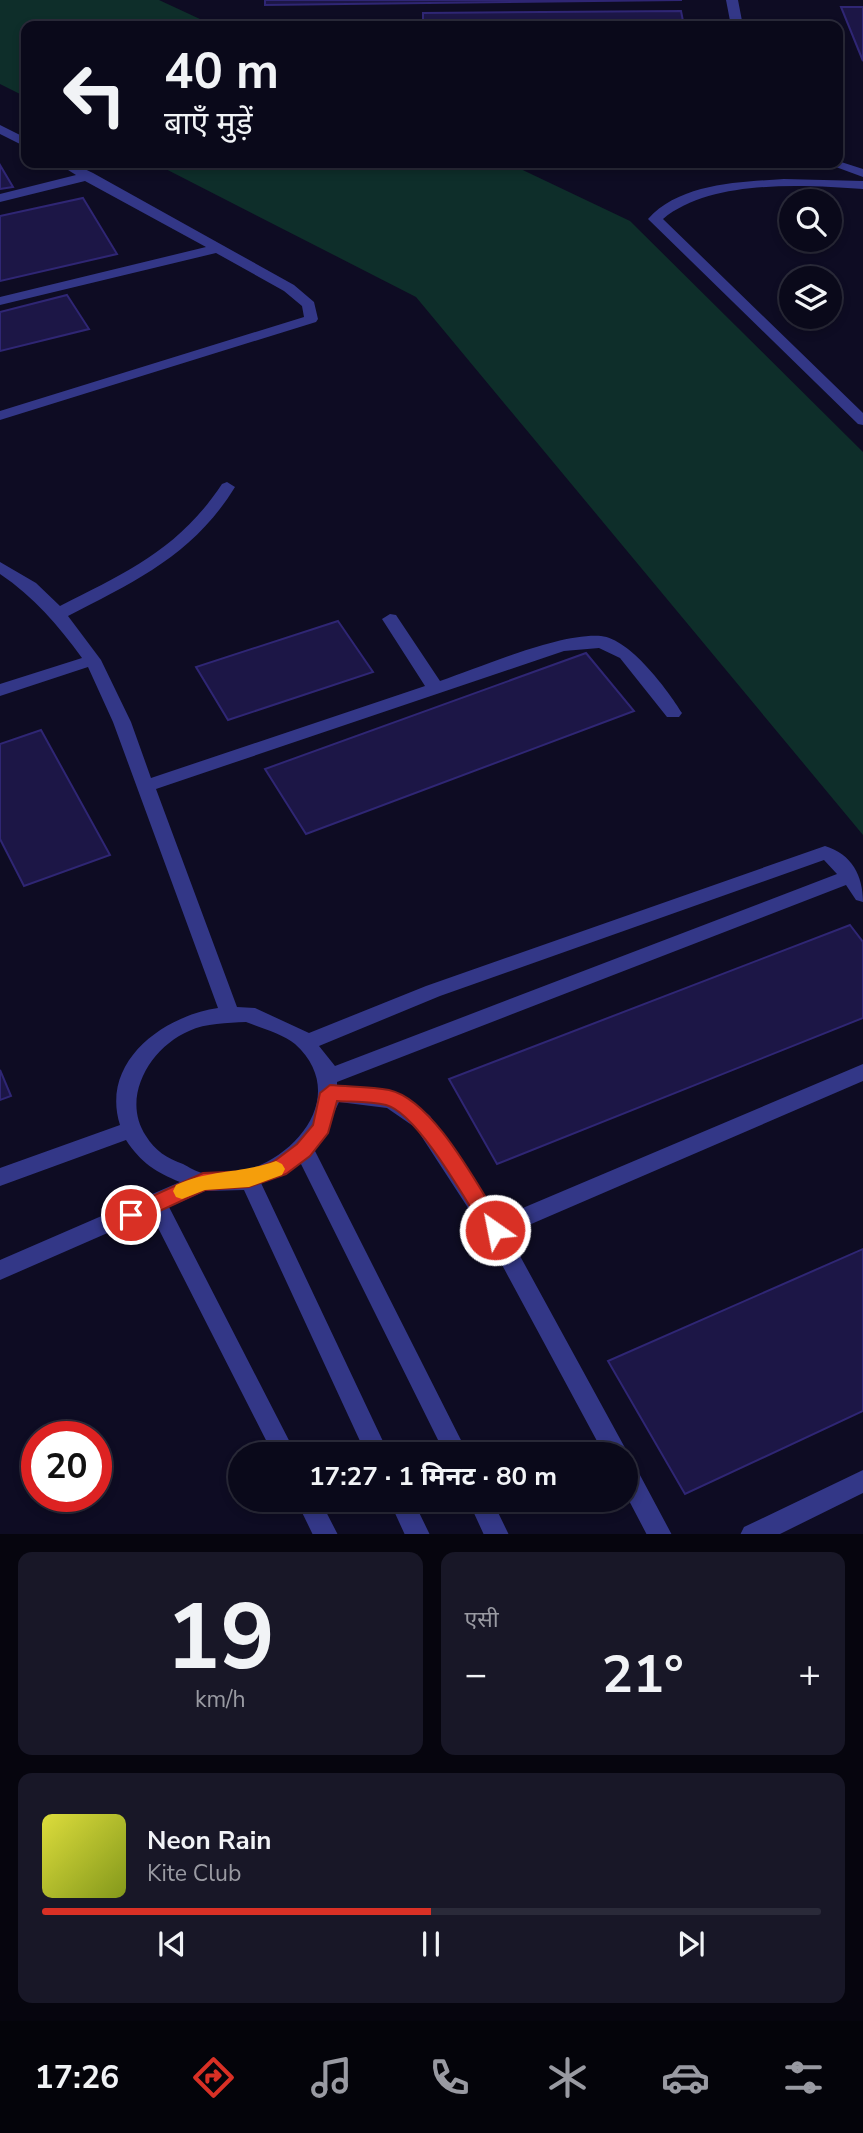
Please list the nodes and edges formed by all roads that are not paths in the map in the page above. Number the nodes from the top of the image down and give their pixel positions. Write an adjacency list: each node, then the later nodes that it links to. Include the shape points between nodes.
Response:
1 (732, 0): 2 (lane)
2 (736, 21)
3 (0, 129): 4 (lane)
4 (21, 140)
5 (843, 167): 7 (lane)
6 (73, 168): 8 (lane)
7 (863, 173)
8 (88, 176): 10 (lane); 11 (lane)
9 (863, 185): 14 (lane, via 789,183 729,189 678,202 655,219)
10 (0, 198)
11 (219, 248): 12 (lane); 13 (lane, via 289,288 309,305 311,319)
12 (0, 301)
13 (0, 416)
14 (863, 421)
15 (227, 487): 17 (lane, via 216,510 198,530 142,569)
16 (0, 567): 17 (lane)
17 (58, 614): 19 (lane)
18 (390, 619): 20 (lane)
19 (93, 660): 21 (lane); 23 (lane)
20 (436, 689): 22 (lane, via 563,646 601,642 626,654); 23 (lane)
21 (0, 690)
22 (673, 713)
23 (146, 786): 26 (lane)
24 (848, 877): 25 (lane); 27 (lane, via 833,855 822,854 433,991); 29 (lane)
25 (863, 895)
26 (230, 1014): 27 (lane, via 276,1021); 30 (lane, via 189,1022 163,1036 142,1056 129,1080 125,1105)
27 (308, 1042): 29 (lane, via 320,1056)
28 (863, 1072): 36 (lane)
29 (329, 1085): 31 (lane, via 321,1128); 36 (lane, via 409,1107)
30 (131, 1130): 32 (lane); 34 (lane, via 141,1149 158,1164)
31 (304, 1150): 33 (lane, via 279,1168); 40 (lane)
32 (0, 1177)
33 (249, 1179): 34 (lane); 39 (lane)
34 (203, 1182): 35 (lane)
35 (156, 1203): 37 (lane); 38 (lane)
36 (495, 1230): 41 (lane)
37 (0, 1270)
38 (279, 1442)
39 (372, 1442)
40 (451, 1442)
41 (610, 1442)
42 (863, 1481): 51 (lane)
43 (638, 1494): 50 (lane)
44 (314, 1512): 47 (lane)
45 (407, 1512): 48 (lane)
46 (486, 1512): 49 (lane)
47 (325, 1534)
48 (418, 1534)
49 (497, 1534)
50 (659, 1534)
51 (754, 1534)

